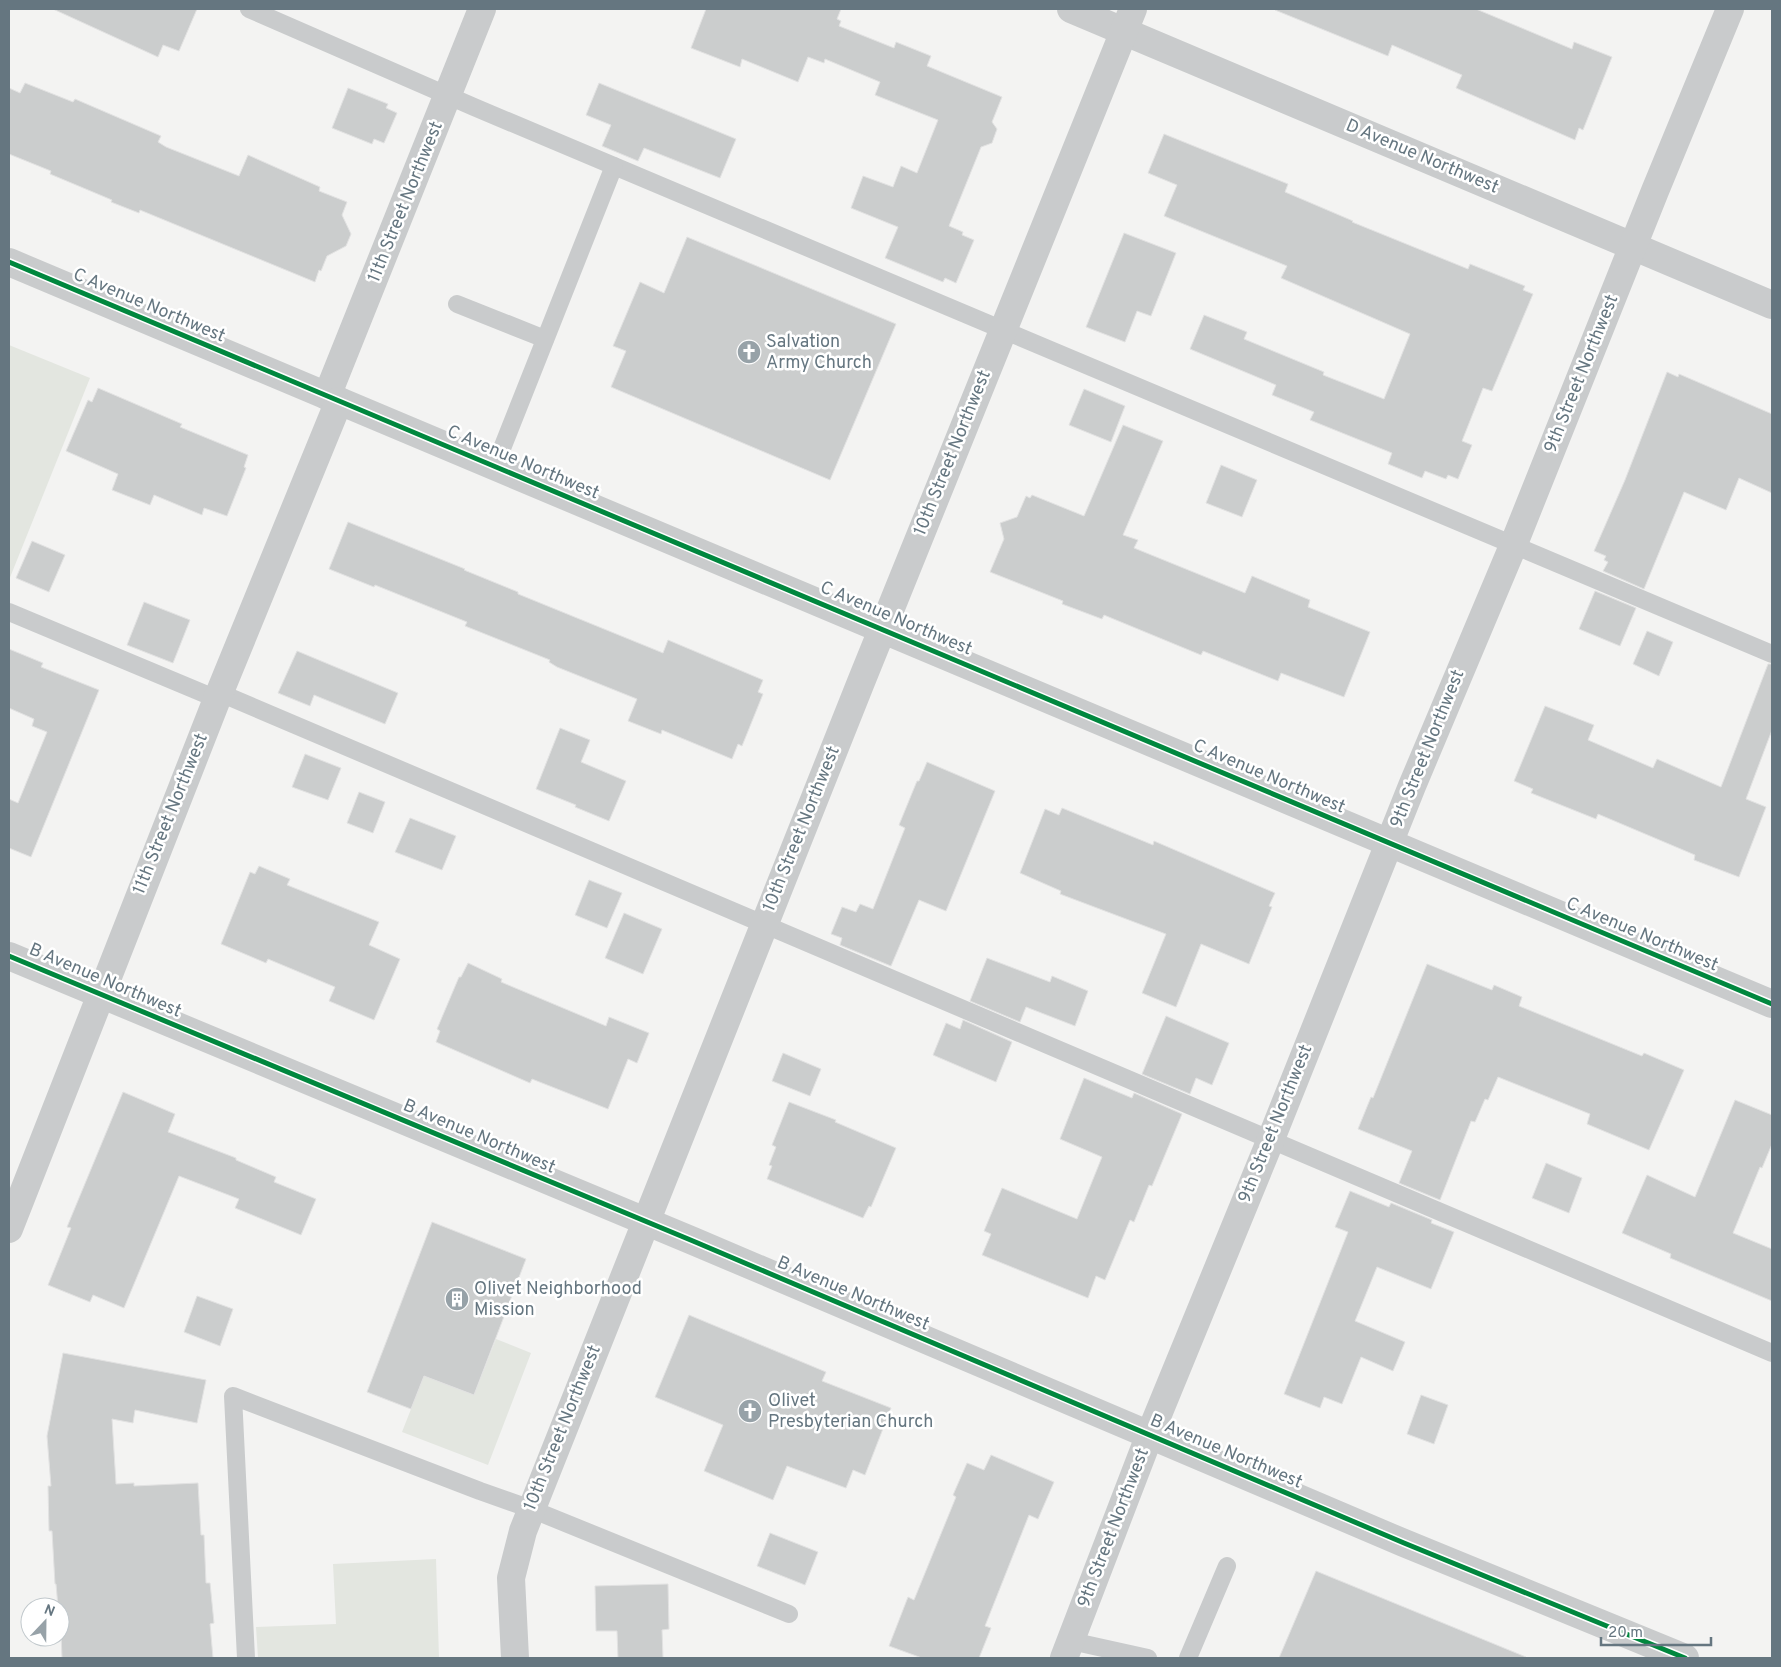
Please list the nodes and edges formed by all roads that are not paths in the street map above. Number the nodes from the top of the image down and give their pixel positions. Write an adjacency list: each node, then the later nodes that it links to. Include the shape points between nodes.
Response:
1 (249, 9): 6 (lane)
2 (482, 9): 6 (street, 11th Street Northwest)
3 (1071, 9): 5 (street, D Avenue Northwest)
4 (1730, 9): 8 (street, 9th Street Northwest)
5 (1128, 20): 8 (street, D Avenue Northwest); 12 (street, 10th Street Northwest)
6 (448, 96): 7 (lane); 14 (street, 11th Street Northwest)
7 (614, 166): 12 (lane); 13 (lane)
8 (1634, 246): 11 (street, D Avenue Northwest); 16 (street, 9th Street Northwest)
9 (9, 262): 14 (street, C Avenue Northwest)
10 (457, 304): 13 (lane)
11 (1772, 305)
12 (1003, 329): 16 (lane); 18 (street, 10th Street Northwest)
13 (545, 339): 15 (lane)
14 (333, 398): 15 (street, C Avenue Northwest); 20 (street, 11th Street Northwest)
15 (495, 466): 18 (street, C Avenue Northwest)
16 (1513, 546): 19 (lane); 21 (street, 9th Street Northwest)
17 (9, 612): 20 (lane)
18 (883, 628): 21 (street, C Avenue Northwest); 22 (street, 10th Street Northwest)
19 (1772, 654)
20 (218, 696): 22 (lane); 24 (street, 11th Street Northwest)
21 (1390, 843): 25 (street, C Avenue Northwest); 26 (street, 9th Street Northwest)
22 (764, 925): 26 (lane); 27 (street, 10th Street Northwest)
23 (9, 956): 24 (street, B Avenue Northwest)
24 (100, 994): 27 (street, B Avenue Northwest); 28 (street, 11th Street Northwest)
25 (1772, 1004)
26 (1271, 1139): 29 (lane); 30 (street, 9th Street Northwest)
27 (646, 1221): 30 (street, B Avenue Northwest); 31 (street, 10th Street Northwest)
28 (9, 1229)
29 (1772, 1353)
30 (1150, 1434): 34 (street, 9th Street Northwest); 39 (street, B Avenue Northwest, via 1404,1544)
31 (531, 1509): 33 (lane); 35 (lane, via 233,1396); 36 (street, 10th Street Northwest, via 511,1578)
32 (1227, 1566): 38 (lane)
33 (789, 1614)
34 (1068, 1650): 37 (lane)
35 (246, 1658)
36 (515, 1658)
37 (1148, 1658)
38 (1188, 1658)
39 (1685, 1658)

